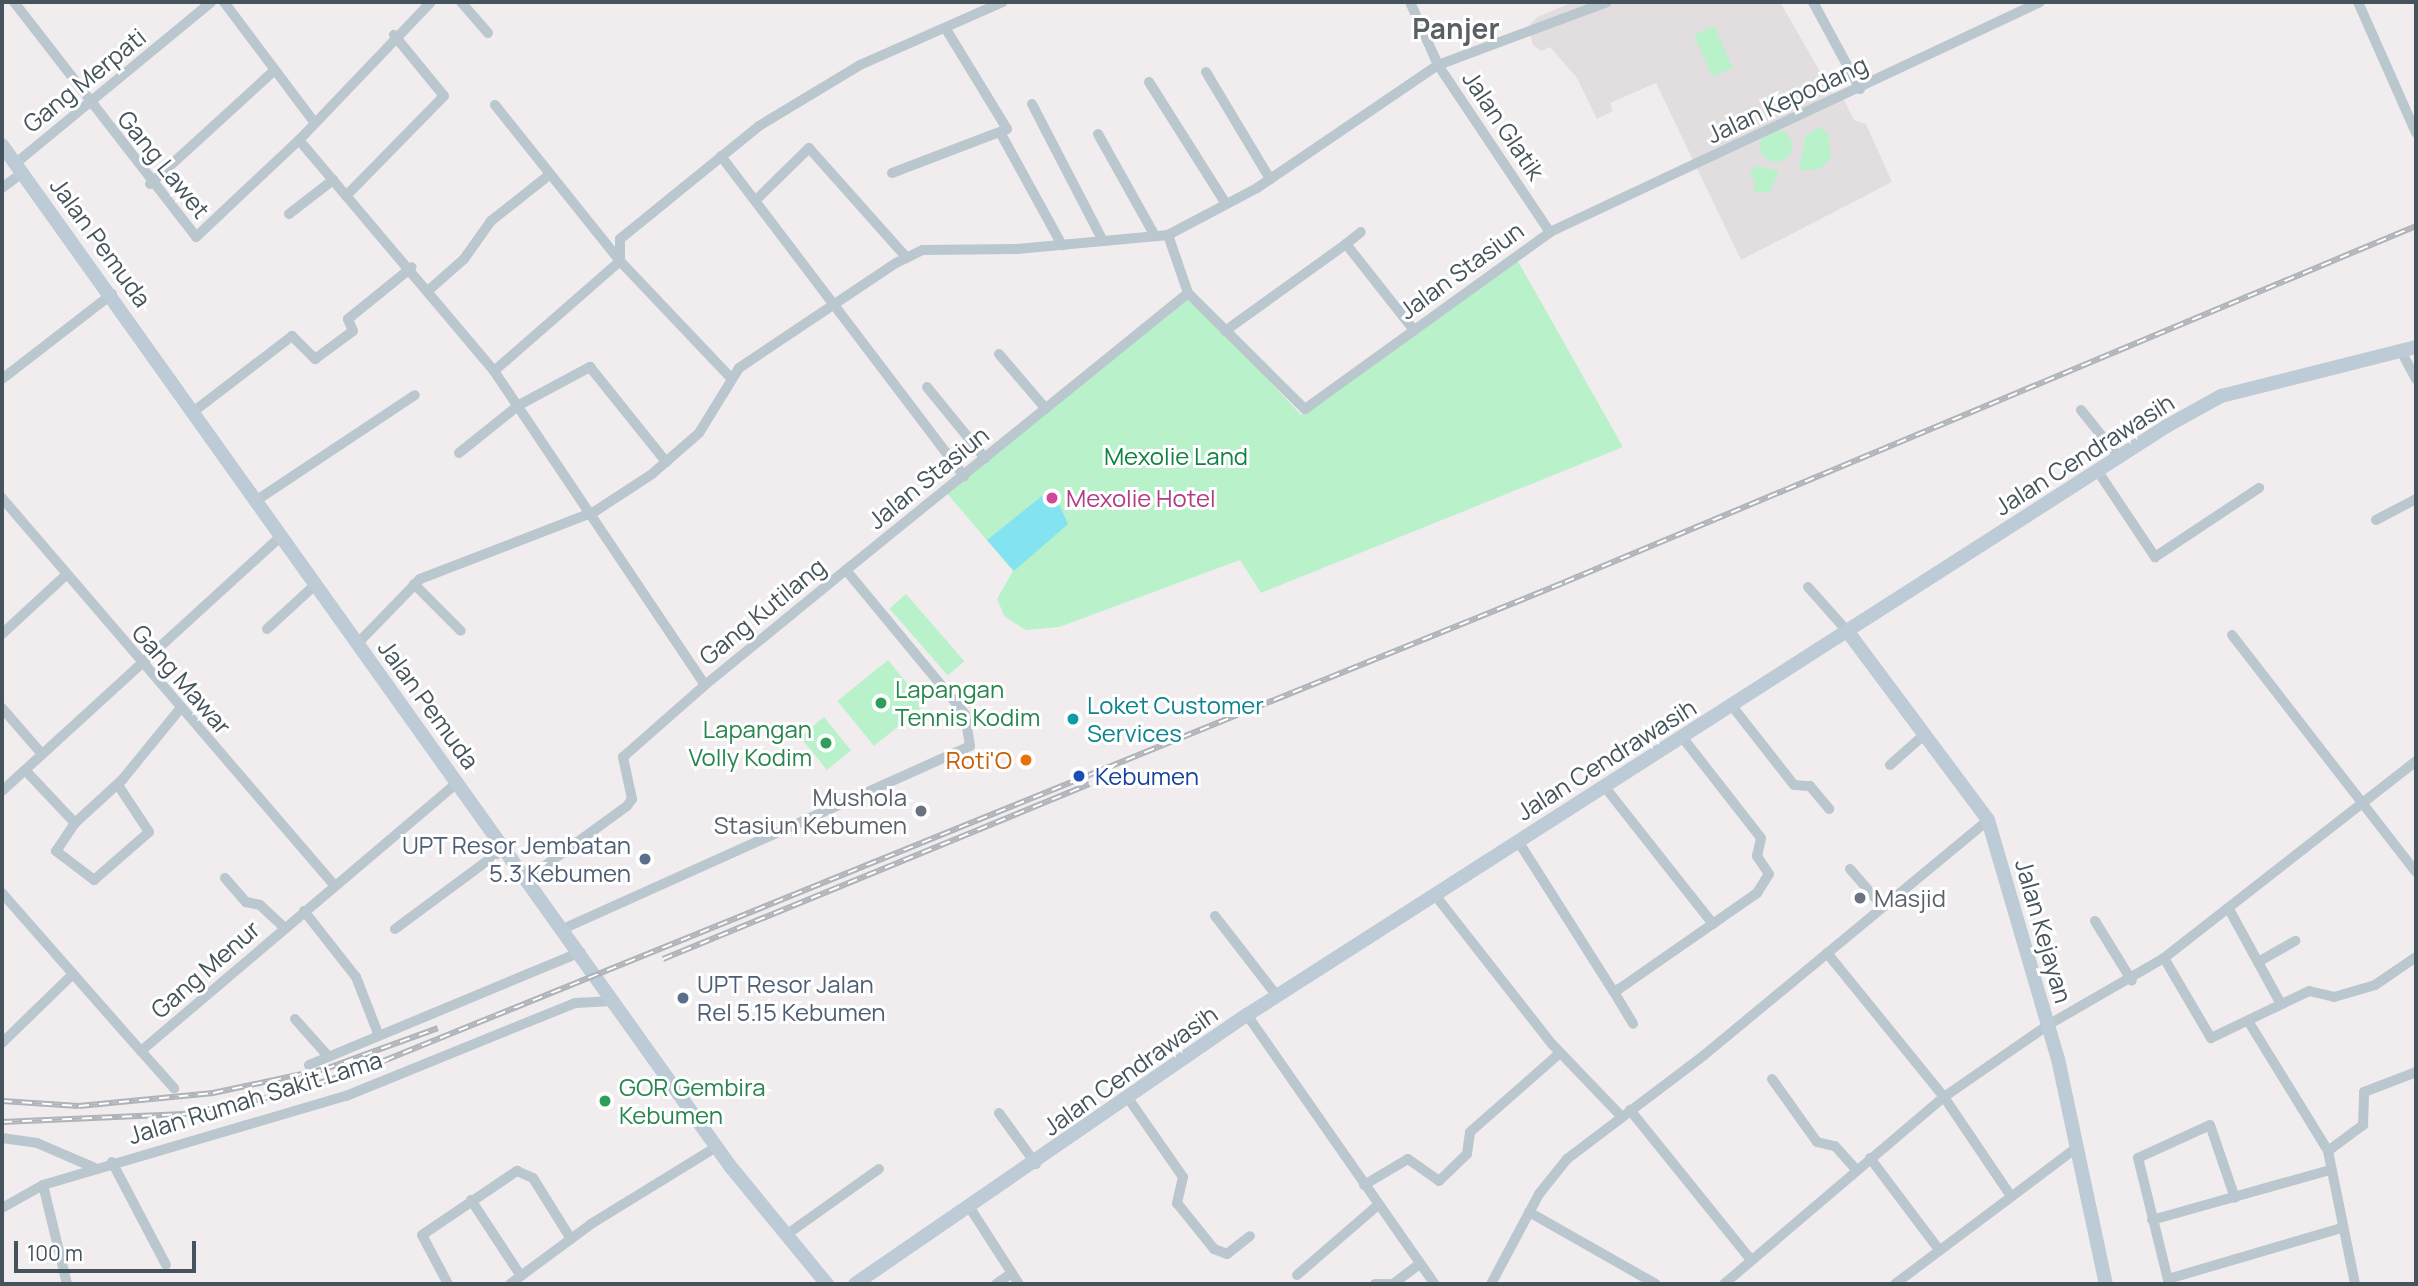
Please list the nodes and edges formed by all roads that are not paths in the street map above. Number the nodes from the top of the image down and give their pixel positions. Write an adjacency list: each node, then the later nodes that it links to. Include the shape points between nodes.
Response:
1 (14, 2): 21 (street, Gang Lawet)
2 (211, 2): 21 (street, Gang Merpati)
3 (224, 2): 16 (street)
4 (431, 2): 14 (street)
5 (461, 2): 13 (street)
6 (1003, 2): 12 (street)
7 (1410, 2): 15 (street, Jalan Glatik)
8 (1607, 2): 15 (street)
9 (1814, 2): 19 (street)
10 (2040, 2): 19 (street, Jalan Kepodang)
11 (2358, 2): 24 (street)
12 (946, 29): 25 (street, via 1007,128); 29 (street, via 860,65)
13 (488, 33)
14 (394, 35): 23 (street); 37 (street, via 444,96)
15 (1438, 65): 33 (street); 42 (street, Jalan Glatik)
16 (275, 70): 23 (street); 35 (street)
17 (1206, 72): 33 (street)
18 (1149, 82): 39 (street)
19 (1860, 89): 42 (street, Jalan Kepodang)
20 (1032, 104): 45 (street)
21 (89, 105): 30 (street, Gang Merpati); 35 (street, Gang Lawet)
22 (495, 105): 32 (street)
23 (312, 119): 27 (street)
24 (2416, 133)
25 (1001, 134): 31 (street); 47 (street)
26 (1098, 134): 44 (street)
27 (299, 140): 34 (street); 35 (street, Gang Lawet, via 196,237)
28 (2, 145): 30 (main road, Jalan Pemuda)
29 (721, 156): 38 (street); 49 (street, via 620,239)
30 (19, 168): 36 (street, Gang Merpati); 52 (main road, Jalan Pemuda)
31 (892, 173)
32 (549, 175): 49 (street); 51 (street, via 487,225 464,259)
33 (1270, 179): 39 (street)
34 (333, 180): 37 (street); 40 (street)
35 (150, 184)
36 (2, 188)
37 (346, 196): 50 (street)
38 (757, 199): 48 (street, via 809,148); 54 (street)
39 (1226, 205): 43 (street)
40 (289, 215)
41 (1362, 232): 46 (street)
42 (1550, 232): 55 (street, Jalan Stasiun)
43 (1168, 235): 44 (street); 53 (street)
44 (1155, 236): 45 (street)
45 (1103, 241): 47 (street)
46 (1346, 244): 55 (street); 56 (street)
47 (1062, 245): 48 (street, via 953,247)
48 (907, 258): 54 (street)
49 (620, 261): 60 (street); 62 (street)
50 (412, 267): 51 (street); 69 (street, via 348,319 353,331 315,359 292,336)
51 (430, 289): 60 (street)
52 (111, 293): 61 (street); 69 (main road, Jalan Pemuda)
53 (1188, 293): 56 (street, Jalan Stasiun); 67 (street, Jalan Stasiun)
54 (832, 303): 62 (street); 75 (street)
55 (1414, 330): 56 (street, Jalan Stasiun, via 1301,409)
56 (1225, 331)
57 (2416, 347): 58 (main road, Jalan Cendrawasih)
58 (2401, 351): 63 (street); 71 (main road, Jalan Cendrawasih, via 2221,397)
59 (999, 354): 67 (street)
60 (494, 372): 66 (street)
61 (2, 379)
62 (731, 379): 73 (street, via 715,412)
63 (2416, 379)
64 (926, 387): 72 (street)
65 (415, 395): 79 (street)
66 (519, 405): 70 (street); 73 (street, via 590,367); 80 (street)
67 (1046, 409): 72 (street, Jalan Stasiun)
68 (2081, 410): 71 (street)
69 (193, 412): 79 (main road, Jalan Pemuda)
70 (459, 453)
71 (2118, 456): 74 (main road, Jalan Cendrawasih)
72 (985, 458): 75 (street, Jalan Stasiun)
73 (666, 462): 80 (street)
74 (2097, 470): 76 (street, via 2155,557); 90 (main road, Jalan Cendrawasih)
75 (964, 475): 83 (street, Jalan Stasiun)
76 (2259, 488)
77 (2, 498): 84 (street, Gang Mawar)
78 (2416, 499): 81 (street)
79 (254, 502): 82 (main road, Jalan Pemuda)
80 (594, 512): 85 (street, via 443,566); 95 (street)
81 (2376, 520)
82 (280, 537): 86 (main road, Jalan Pemuda); 94 (street)
83 (846, 570): 95 (street, Gang Kutilang); 130 (street, via 965,714 970,746)
84 (66, 575): 91 (street); 94 (street, Gang Mawar)
85 (414, 584): 89 (street); 93 (street)
86 (314, 586): 88 (street); 93 (main road, Jalan Pemuda)
87 (1808, 587): 90 (street)
88 (267, 629)
89 (461, 631)
90 (1848, 632): 96 (main road, Jalan Cendrawasih); 99 (main road, Jalan Kejayan)
91 (2, 635)
92 (2232, 635): 109 (street)
93 (357, 644): 105 (main road, Jalan Pemuda)
94 (140, 665): 98 (street, Gang Mawar); 101 (street)
95 (705, 685): 118 (street, Gang Kutilang, via 623,757 632,799 627,806)
96 (1732, 706): 100 (main road, Jalan Cendrawasih); 110 (street, via 1794,785 1810,786)
97 (2, 708): 101 (street)
98 (179, 710): 106 (street); 119 (street, Gang Mawar)
99 (1926, 734): 103 (street); 111 (main road, Jalan Kejayan)
100 (1682, 737): 107 (main road, Jalan Cendrawasih); 127 (street, via 1761,838 1757,856 1769,874 1757,893)
101 (42, 754): 104 (street)
102 (2416, 761): 109 (street)
103 (1890, 765)
104 (25, 770): 108 (street); 112 (street)
105 (458, 782): 114 (main road, Jalan Pemuda); 119 (street, Gang Menur)
106 (118, 785): 112 (street); 112 (street, via 149,832 94,880 56,851)
107 (1604, 786): 113 (main road, Jalan Cendrawasih); 127 (street)
108 (2, 791)
109 (2366, 800): 116 (street); 124 (street)
110 (1829, 809)
111 (1988, 820): 122 (street); 147 (main road, Jalan Kejayan)
112 (75, 823)
113 (1518, 841): 121 (main road, Jalan Cendrawasih); 139 (street)
114 (506, 847): 118 (main road, Jalan Pemuda); 129 (street)
115 (1850, 869): 122 (street)
116 (2416, 872)
117 (225, 878): 128 (street, via 246,902 257,903)
118 (528, 878): 130 (main road, Jalan Pemuda)
119 (334, 885): 123 (street, Gang Menur)
120 (2, 893): 137 (street, Gang Menur)
121 (1435, 895): 140 (main road, Jalan Cendrawasih); 151 (street)
122 (1883, 907): 133 (street)
123 (304, 911): 128 (street, Gang Menur); 148 (street, via 356,976)
124 (2230, 911): 135 (street); 136 (street)
125 (1215, 916): 140 (street)
126 (2095, 921): 138 (street)
127 (1713, 924): 139 (street)
128 (285, 928): 150 (street, Gang Menur)
129 (395, 929)
130 (565, 929): 132 (main road, Jalan Pemuda)
131 (2295, 941): 136 (street)
132 (580, 952): 141 (main road, Jalan Pemuda); 148 (street)
133 (1827, 953): 157 (street); 160 (street)
134 (2416, 957): 142 (street, via 2366,989 2334,997 2312,990)
135 (2164, 958): 138 (street); 146 (street, via 2210,1038)
136 (2259, 962): 142 (street)
137 (73, 974): 149 (street); 150 (street, Gang Menur)
138 (2132, 981): 147 (street)
139 (1614, 992): 145 (street)
140 (1277, 996): 143 (main road, Jalan Cendrawasih)
141 (614, 1000): 162 (main road, Jalan Pemuda); 166 (street, Jalan Rumah Sakit Lama, via 575,1003 346,1096)
142 (2281, 1004): 146 (street)
143 (1247, 1015): 158 (main road, Jalan Cendrawasih); 173 (street)
144 (295, 1019): 152 (street)
145 (1633, 1024)
146 (2250, 1024): 164 (street)
147 (2048, 1025): 157 (street); 163 (main road, Jalan Kejayan)
148 (379, 1036): 152 (street)
149 (2, 1043)
150 (141, 1051): 156 (street)
151 (1560, 1052): 160 (street); 173 (street, via 1470,1132 1467,1154 1440,1181 1408,1159)
152 (328, 1056): 153 (street)
153 (309, 1065)
154 (2416, 1072): 164 (street, via 2364,1092 2362,1125)
155 (1772, 1079): 170 (street, via 1817,1142 1835,1146)
156 (174, 1088)
157 (1944, 1097): 165 (street); 174 (street)
158 (1130, 1101): 167 (main road, Jalan Cendrawasih); 184 (street, via 1183,1177 1177,1203 1214,1249 1227,1254)
159 (999, 1112): 167 (street)
160 (1626, 1113): 180 (street, via 1567,1159); 187 (street)
161 (2, 1138): 168 (street, via 37,1143)
162 (716, 1147): 183 (main road, Jalan Pemuda); 185 (street)
163 (2076, 1148): 174 (street); 208 (main road, Jalan Kejayan)
164 (2328, 1151): 171 (street)
165 (1870, 1158): 170 (street); 186 (street)
166 (112, 1162): 168 (street, Jalan Rumah Sakit Lama); 189 (street)
167 (1036, 1164): 178 (main road, Jalan Cendrawasih)
168 (93, 1167): 172 (street, Jalan Rumah Sakit Lama)
169 (879, 1169): 183 (street)
170 (1856, 1169): 187 (street)
171 (2330, 1170): 175 (street); 182 (street)
172 (43, 1185): 179 (street, Jalan Rumah Sakit Lama); 194 (street)
173 (1364, 1185): 177 (street)
174 (2010, 1195): 186 (street)
175 (2235, 1198): 181 (street); 181 (street, via 2210,1125 2138,1158)
176 (471, 1200): 185 (street, via 513,1173 528,1172); 192 (street); 195 (street, via 421,1239)
177 (1378, 1205): 188 (street); 191 (street)
178 (970, 1208): 190 (street); 198 (main road, Jalan Cendrawasih)
179 (2, 1209)
180 (1529, 1212): 204 (street); 205 (street)
181 (2152, 1220): 193 (street)
182 (2341, 1228): 193 (street); 209 (street)
183 (786, 1235): 197 (main road, Jalan Pemuda)
184 (1250, 1236)
185 (571, 1239): 192 (street)
186 (1937, 1247): 207 (street)
187 (1751, 1260): 206 (street)
188 (1420, 1264): 202 (street); 203 (street)
189 (166, 1265)
190 (1012, 1273): 199 (street); 200 (street)
191 (1297, 1275)
192 (521, 1276): 196 (street)
193 (2169, 1282)
194 (67, 1284)
195 (448, 1284)
196 (510, 1284)
197 (827, 1284)
198 (855, 1284)
199 (996, 1284)
200 (1019, 1284)
201 (1375, 1284): 202 (street)
202 (1392, 1284)
203 (1435, 1284)
204 (1491, 1284)
205 (1656, 1284)
206 (1724, 1284)
207 (1895, 1284)
208 (2106, 1284)
209 (2355, 1284)

